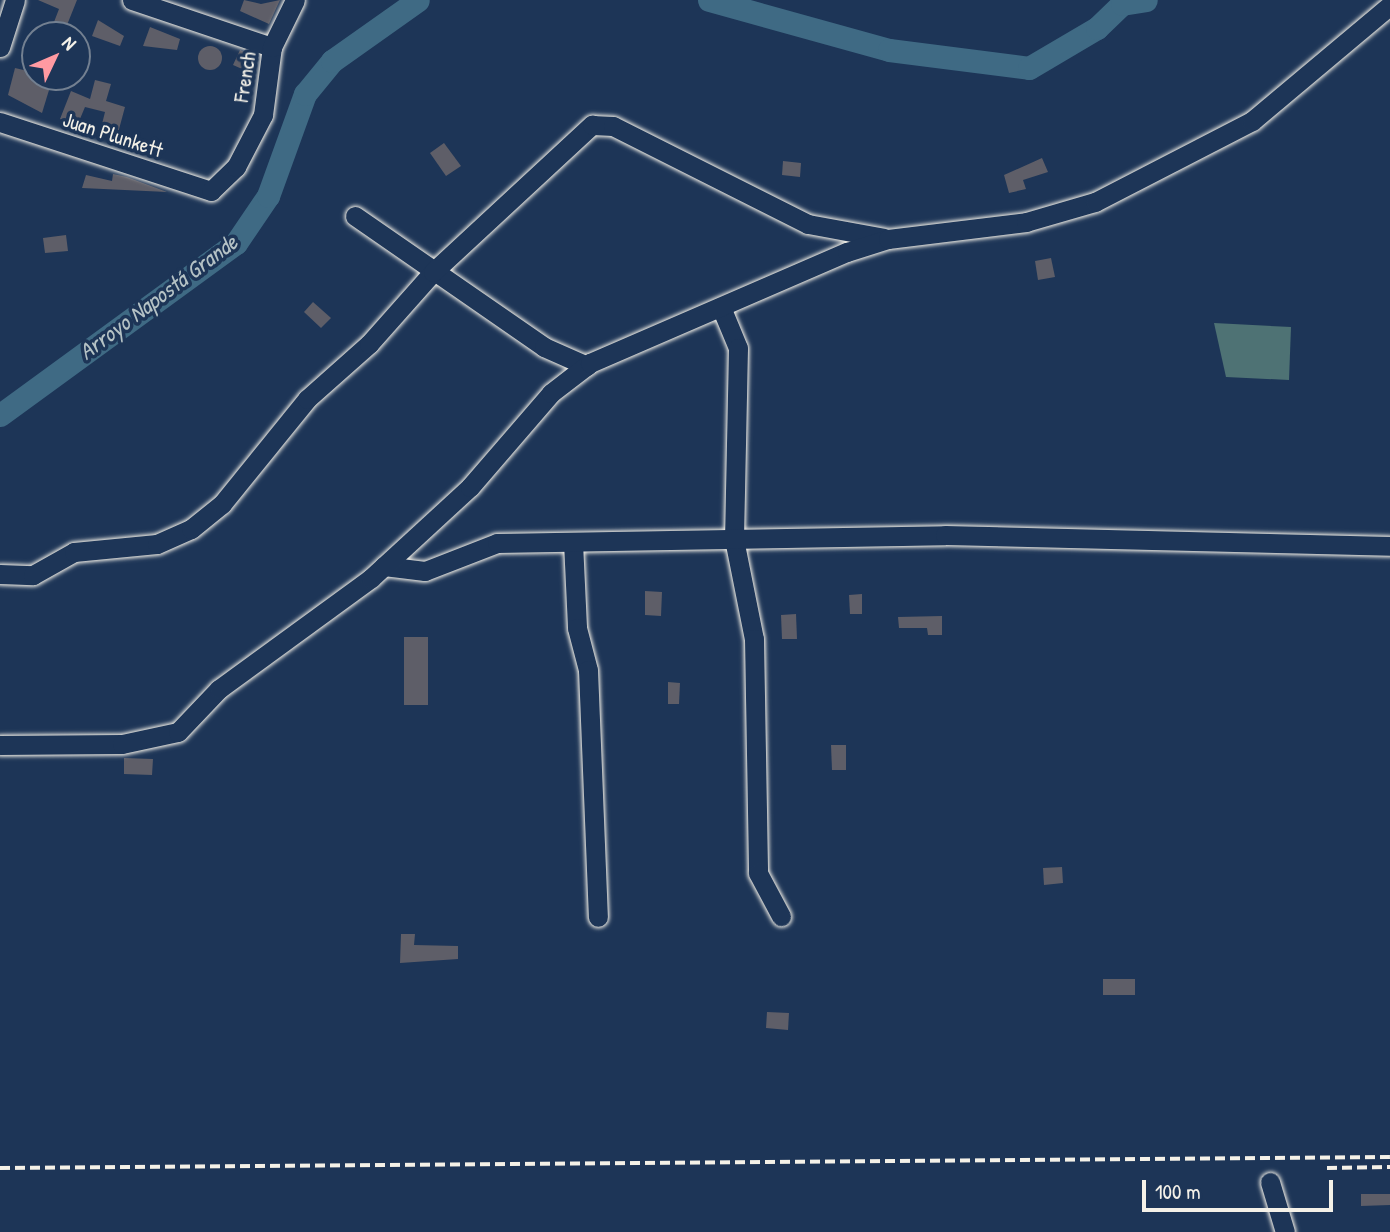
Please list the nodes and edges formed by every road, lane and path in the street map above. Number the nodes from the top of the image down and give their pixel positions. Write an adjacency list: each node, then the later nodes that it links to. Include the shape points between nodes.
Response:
1 (15, 0): 5 (street)
2 (132, 0): 6 (street)
3 (295, 0): 6 (street, French)
4 (1390, 5): 10 (street, via 1252,121 1105,197 1027,222)
5 (0, 47)
6 (272, 47): 8 (street, French, via 263,116 236,167)
7 (0, 122): 8 (street, Juan Plunkett)
8 (211, 191)
9 (355, 216): 11 (street)
10 (888, 239): 11 (street, via 808,224 613,126 592,125); 12 (street)
11 (433, 272): 13 (street, via 544,347); 18 (street, via 369,344 307,399 222,504 191,529 157,544 74,552 33,575)
12 (721, 307): 13 (street); 14 (street, via 738,348)
13 (587, 366): 17 (street, via 551,393 470,487)
14 (734, 539): 15 (street); 16 (street, via 945,535); 20 (street, via 754,639 758,873)
15 (573, 542): 17 (street, via 497,543 425,571); 21 (street, via 577,628 588,670)
16 (1390, 546)
17 (384, 566): 19 (street, via 219,689 178,732 122,744)
18 (0, 574)
19 (0, 745)
20 (781, 916)
21 (598, 917)
22 (1270, 1182): 23 (street)
23 (1285, 1232)

